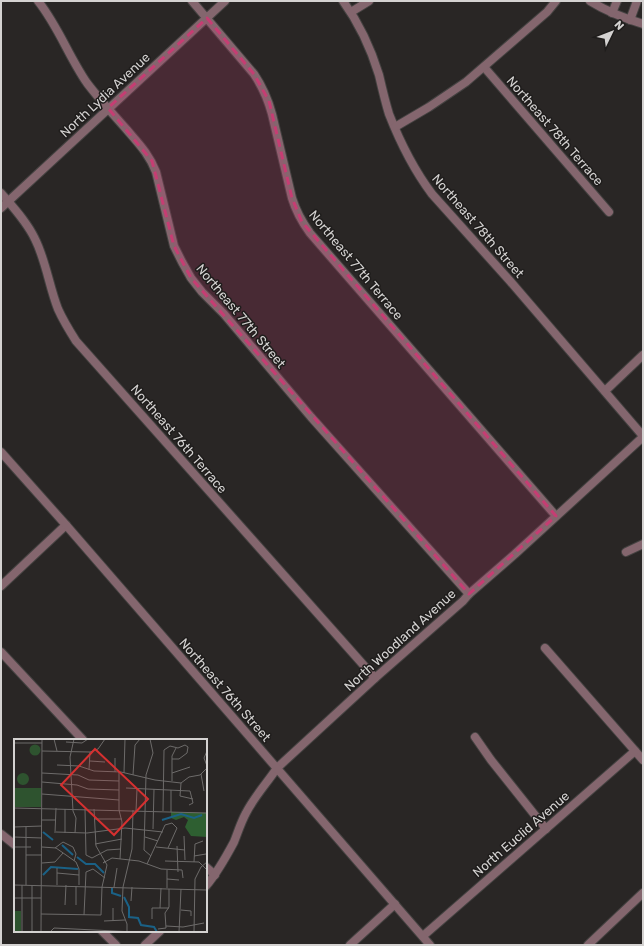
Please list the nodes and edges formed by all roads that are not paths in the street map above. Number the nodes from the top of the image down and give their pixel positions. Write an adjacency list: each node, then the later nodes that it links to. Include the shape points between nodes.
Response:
1 (38, 1): 16 (street, Northeast 77th Street, via 87,82)
2 (192, 1): 12 (street, Northeast 77th Terrace)
3 (224, 1): 12 (street, North Lydia Avenue)
4 (343, 1): 10 (street, Northeast 78th Street)
5 (368, 1): 10 (street)
6 (556, 1): 15 (street, via 547,12)
7 (590, 1): 11 (street)
8 (617, 1): 11 (street)
9 (637, 1): 13 (street)
10 (351, 12): 17 (street, Northeast 78th Street, via 372,55)
11 (612, 13): 13 (street)
12 (207, 18): 16 (street, North Lydia Avenue); 26 (street, Northeast 77th Terrace, via 254,74 269,102 292,198 302,222)
13 (630, 20): 14 (street)
14 (643, 24)
15 (484, 66): 17 (street, via 466,82); 21 (street, Northeast 78th Terrace)
16 (108, 108): 19 (street, North Lydia Avenue); 31 (street, Northeast 77th Street, via 152,161 174,246 191,278 310,417)
17 (395, 127): 23 (street, Northeast 78th Street, via 412,165 432,194)
18 (1, 192): 19 (street, Northeast 76th Terrace)
19 (8, 201): 20 (street, North Lydia Avenue); 34 (street, Northeast 76th Terrace, via 35,239 58,308 76,341)
20 (1, 208)
21 (609, 212)
22 (643, 355): 23 (street)
23 (604, 390): 24 (street, Northeast 78th Street)
24 (643, 436): 26 (street, North Woodland Avenue)
25 (1, 452): 27 (street, Northeast 76th Street)
26 (556, 516): 31 (street, North Woodland Avenue)
27 (66, 525): 30 (street); 39 (street, Northeast 76th Street)
28 (643, 544): 29 (street)
29 (626, 552)
30 (1, 586)
31 (469, 594): 34 (street, North Woodland Avenue)
32 (545, 648): 37 (street)
33 (1, 652): 36 (street)
34 (375, 678): 39 (street, North Woodland Avenue)
35 (475, 737): 40 (street)
36 (82, 739)
37 (635, 751): 38 (street); 40 (street, North Euclid Avenue)
38 (643, 760)
39 (277, 768): 44 (street, North Woodland Avenue, via 245,815); 47 (street, Northeast 76th Street)
40 (546, 829): 50 (street, North Euclid Avenue)
41 (1, 834): 42 (street)
42 (14, 844)
43 (207, 868): 44 (street)
44 (215, 875): 45 (street, North Woodland Avenue)
45 (207, 885)
46 (643, 893): 55 (street)
47 (395, 904): 50 (street, Northeast 76th Street); 53 (street)
48 (103, 932): 51 (street)
49 (159, 932): 52 (street)
50 (423, 936): 54 (street, Northeast 76th Street)
51 (116, 945)
52 (145, 945)
53 (350, 945)
54 (430, 945)
55 (588, 945)

